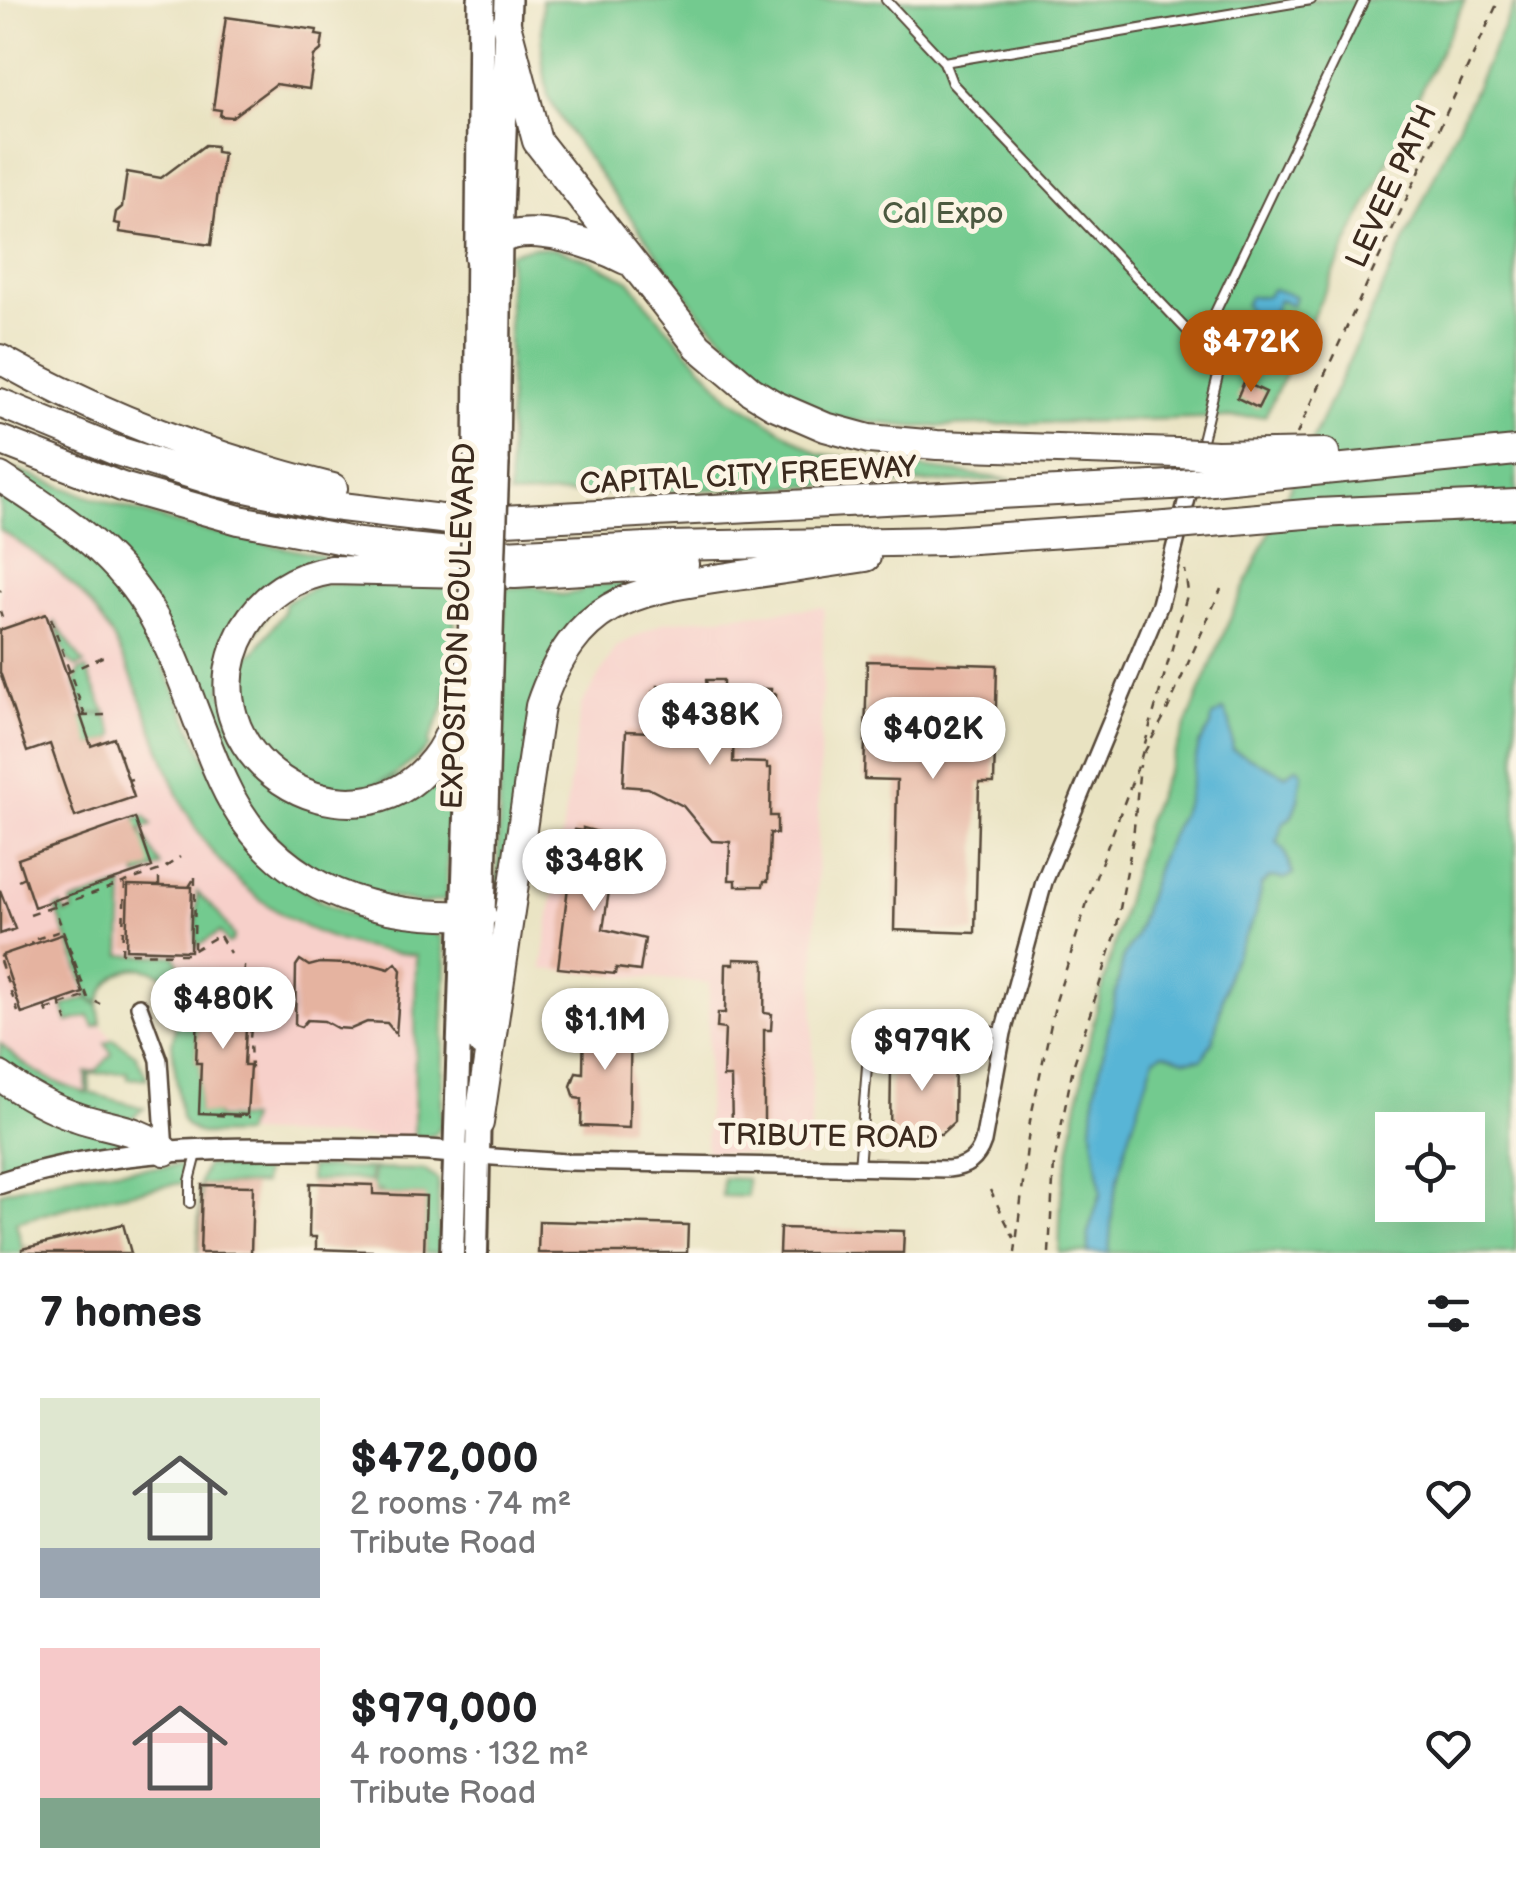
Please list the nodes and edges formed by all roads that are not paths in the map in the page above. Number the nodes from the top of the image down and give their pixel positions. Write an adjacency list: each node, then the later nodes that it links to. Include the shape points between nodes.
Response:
1 (481, 0): 7 (main road, EXPOSITION BOULEVARD)
2 (886, 0): 6 (lane)
3 (1311, 0): 6 (lane)
4 (1364, 0): 9 (lane)
5 (507, 12): 7 (main road, EXPOSITION BOULEVARD); 8 (highway, via 537,140)
6 (944, 62): 9 (lane, via 952,82)
7 (489, 248): 8 (highway, via 524,235 561,237); 20 (main road, EXPOSITION BOULEVARD, bridge)
8 (632, 263): 14 (highway, via 724,371 774,406 825,427 911,444)
9 (1200, 344): 14 (lane, via 1220,367)
10 (0, 359): 17 (highway, via 160,436 272,473)
11 (0, 403): 17 (highway, CAPITAL CITY FREEWAY, via 114,450 218,482 325,505)
12 (0, 440): 19 (highway, via 122,487 239,520 359,543 480,554)
13 (1516, 451): 14 (highway, CAPITAL CITY FREEWAY)
14 (1202, 458): 17 (highway, CAPITAL CITY FREEWAY, bridge, via 1171,485); 24 (street, TRIBUTE ROAD, via 1160,604 1044,882)
15 (0, 477): 22 (highway, via 82,533 136,590 165,638 223,783 270,850 350,900 423,916)
16 (1516, 504): 18 (highway, bridge)
17 (466, 522)
18 (1002, 538): 19 (highway); 27 (highway, via 672,585 601,612 573,638 540,706)
19 (944, 541): 21 (highway, via 558,572 317,572 273,594 248,622 232,658 232,714 258,762 288,786 324,800 375,797 406,784 433,761 453,728)
20 (482, 599): 21 (main road, EXPOSITION BOULEVARD); 22 (main road, EXPOSITION BOULEVARD)
21 (471, 661): 22 (main road, EXPOSITION BOULEVARD)
22 (472, 915): 27 (main road, EXPOSITION BOULEVARD); 31 (main road, EXPOSITION BOULEVARD)
23 (139, 1006): 26 (street, via 159,1060)
24 (1003, 1033): 33 (street, TRIBUTE ROAD, via 977,1157 958,1168); 33 (lane, via 870,1028)
25 (0, 1076): 28 (highway, via 70,1115)
26 (162, 1110): 28 (street); 30 (street)
27 (479, 1123): 32 (main road, EXPOSITION BOULEVARD)
28 (132, 1132): 30 (highway, via 150,1136)
29 (197, 1150): 30 (street, TRIBUTE ROAD); 31 (street, TRIBUTE ROAD); 35 (lane)
30 (165, 1151): 34 (street, TRIBUTE ROAD, via 90,1160)
31 (455, 1152): 32 (street, TRIBUTE ROAD); 36 (main road, EXPOSITION BOULEVARD)
32 (479, 1156): 33 (street, TRIBUTE ROAD); 37 (main road, EXPOSITION BOULEVARD)
33 (858, 1168)
34 (0, 1183)
35 (190, 1203)
36 (452, 1253)
37 (476, 1253)

